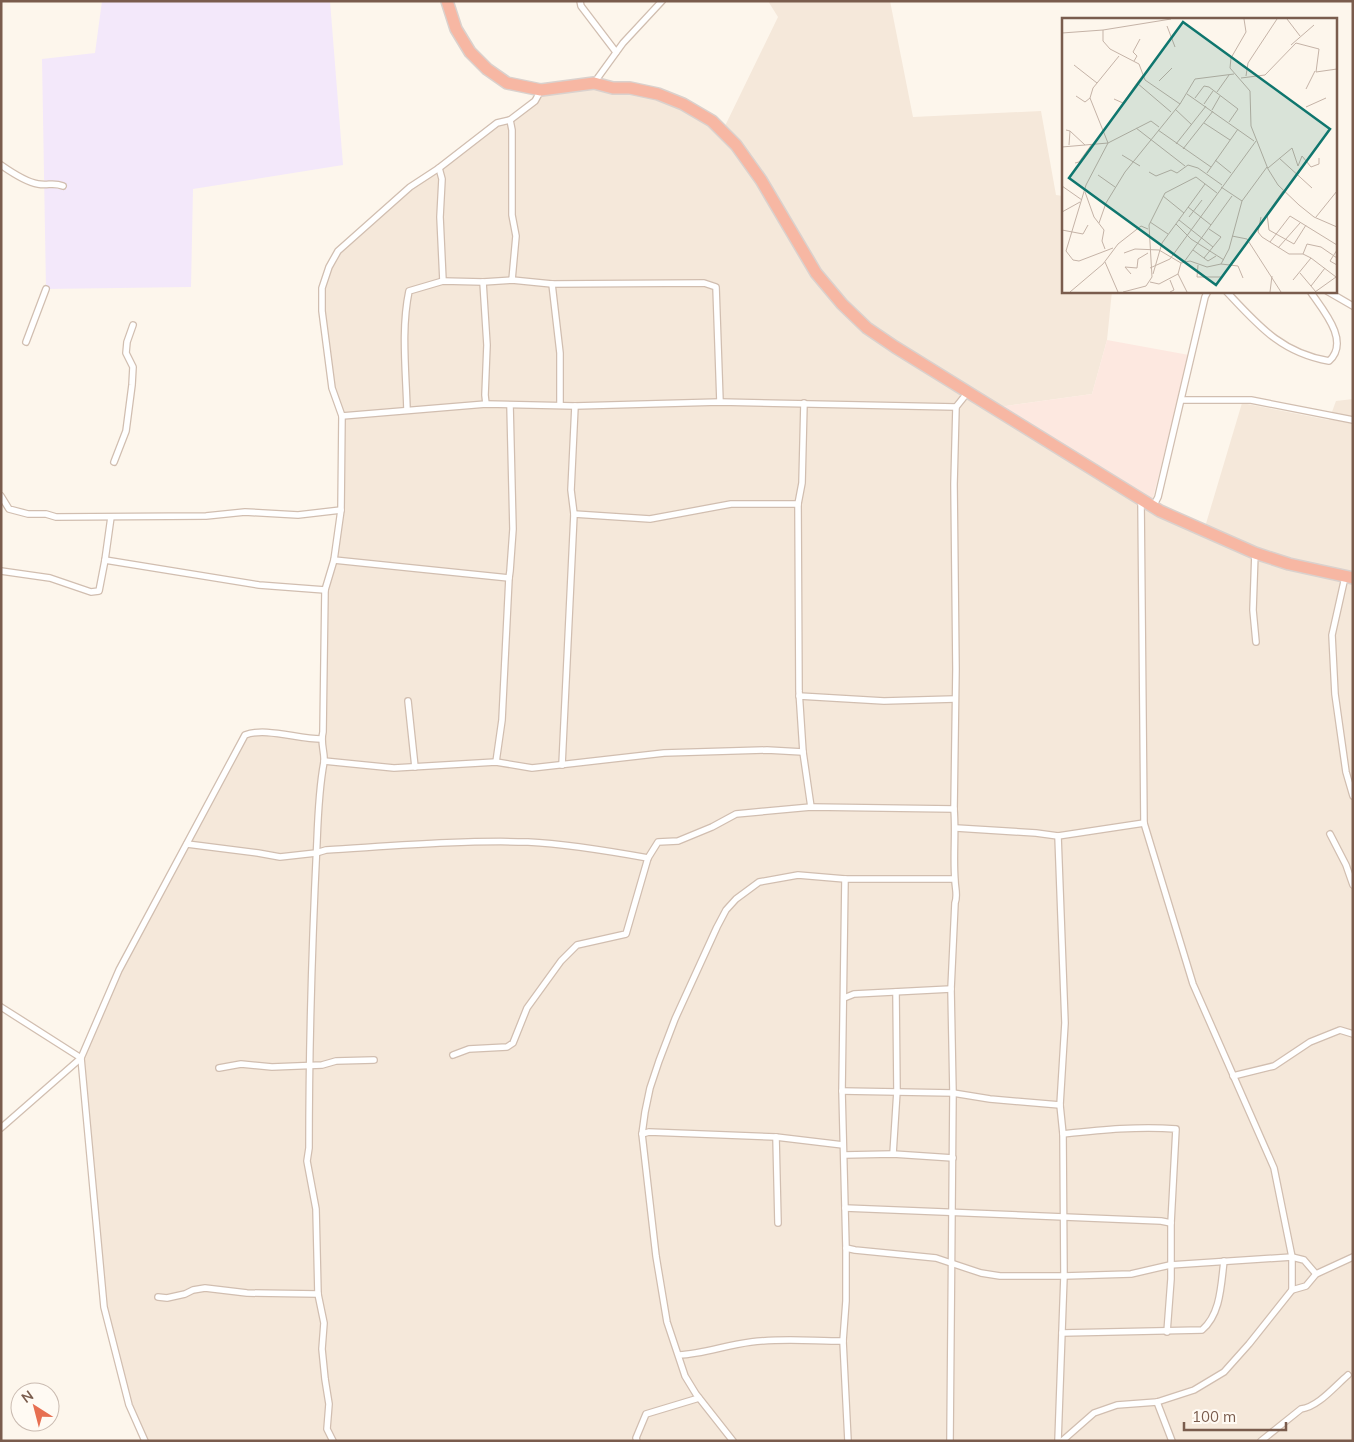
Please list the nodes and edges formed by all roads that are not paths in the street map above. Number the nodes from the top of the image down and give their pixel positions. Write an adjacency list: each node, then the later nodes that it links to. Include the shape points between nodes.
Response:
1 (447, 1): 6 (highway, via 456,29 470,52 487,69 507,83)
2 (580, 1): 4 (street)
3 (662, 1): 4 (street)
4 (616, 52): 5 (street)
5 (594, 83): 6 (highway); 23 (highway, via 658,94 712,121 736,145 761,180 816,273 842,304 874,333)
6 (541, 90): 7 (street, via 535,101)
7 (510, 120): 9 (street, via 497,124); 11 (street, via 512,215 516,236)
8 (1, 165): 10 (street, via 38,184)
9 (439, 168): 12 (street, via 442,179); 33 (street, via 410,187 338,251 328,267 322,288 322,311 332,388)
10 (63, 186)
11 (512, 280): 13 (street); 14 (street)
12 (443, 281): 13 (street); 32 (street, via 409,291 406,302)
13 (483, 282): 27 (street)
14 (552, 284): 25 (street, via 704,283 716,286); 29 (street, via 560,353)
15 (46, 289): 22 (street)
16 (1208, 292): 24 (street)
17 (1227, 292): 18 (street, via 1273,339 1295,351 1329,361 1338,344 1334,328)
18 (1311, 292)
19 (1330, 292): 20 (street)
20 (1353, 306)
21 (133, 325): 35 (street, via 126,353 133,367 126,431)
22 (26, 342)
23 (968, 392): 31 (street); 37 (highway)
24 (1182, 400): 34 (street, via 1251,400); 39 (street)
25 (720, 402): 26 (street); 30 (street)
26 (804, 403): 31 (street); 38 (street, via 802,483)
27 (486, 404): 28 (street); 32 (street)
28 (510, 405): 29 (street); 48 (street, via 512,529)
29 (560, 405): 30 (street)
30 (575, 406): 41 (street)
31 (956, 407): 52 (street)
32 (407, 410): 33 (street)
33 (342, 416): 40 (street)
34 (1353, 420)
35 (114, 462)
36 (1, 496): 42 (street, via 9,509 28,514)
37 (1141, 500): 39 (highway); 63 (street)
38 (798, 504): 41 (street, via 731,504 650,519); 51 (street)
39 (1153, 507): 43 (highway)
40 (341, 510): 42 (street, via 298,515 245,512 206,516); 45 (street)
41 (574, 514): 58 (street)
42 (111, 517): 44 (street)
43 (1255, 553): 47 (highway); 50 (street, via 1253,610)
44 (105, 560): 46 (street, via 99,591 91,592 50,578); 49 (street, via 259,585)
45 (334, 560): 48 (street); 49 (street)
46 (1, 571)
47 (1349, 577): 60 (street, via 1332,635 1335,694 1346,772)
48 (509, 578): 57 (street, via 502,720)
49 (324, 590): 54 (street)
50 (1256, 642)
51 (799, 696): 52 (street, via 884,701); 55 (street)
52 (955, 698): 62 (street)
53 (408, 701): 59 (street)
54 (321, 739): 56 (street); 67 (street, via 252,732 245,736)
55 (803, 752): 58 (street, via 664,753); 61 (street)
56 (324, 761): 59 (street); 68 (street)
57 (496, 762): 58 (street, via 532,768); 59 (street)
58 (562, 765)
59 (415, 767)
60 (1353, 796)
61 (812, 807): 62 (street); 69 (street, via 736,814 712,828 678,841 658,842)
62 (954, 809): 64 (street)
63 (1144, 823): 66 (street); 83 (street, via 1193,984)
64 (956, 828): 66 (street); 71 (street)
65 (1330, 834): 72 (street)
66 (1058, 836): 87 (street, via 1065,1022)
67 (187, 844): 68 (street, via 280,857); 79 (street, via 119,970)
68 (316, 853): 69 (street, via 429,843 529,842); 81 (street)
69 (648, 858): 78 (street, via 626,934 577,946 561,961 527,1008 513,1044 468,1049)
70 (845, 879): 71 (street); 75 (street); 89 (street, via 798,875 759,882 726,910 658,1061)
71 (954, 879): 73 (street, via 957,898)
72 (1353, 885)
73 (950, 989): 74 (street); 86 (street)
74 (896, 992): 75 (street, via 854,994); 85 (street)
75 (844, 998): 84 (street)
76 (1, 1007): 79 (street)
77 (1353, 1034): 83 (street, via 1340,1030 1310,1042 1274,1066)
78 (453, 1055)
79 (81, 1058): 88 (street); 119 (street, via 104,1307 129,1405)
80 (374, 1060): 81 (street)
81 (309, 1066): 82 (street, via 272,1068 241,1064); 110 (street, via 307,1161 316,1209)
82 (219, 1068)
83 (1233, 1076): 102 (street, via 1274,1168)
84 (842, 1091): 85 (street); 92 (street)
85 (896, 1091): 86 (street); 93 (street)
86 (953, 1094): 87 (street); 95 (street)
87 (1060, 1105): 90 (street)
88 (1, 1128)
89 (642, 1134): 91 (street); 115 (street, via 667,1322)
90 (1062, 1134): 98 (street); 100 (street, via 1152,1127 1176,1129)
91 (776, 1137): 92 (street); 99 (street)
92 (843, 1145): 94 (street)
93 (893, 1154): 94 (street); 95 (street)
94 (844, 1155): 96 (street)
95 (953, 1158): 97 (street)
96 (845, 1208): 97 (street); 101 (street)
97 (952, 1212): 98 (street); 105 (street)
98 (1063, 1217): 100 (street); 108 (street)
99 (778, 1223)
100 (1171, 1223): 106 (street)
101 (846, 1248): 105 (street); 114 (street)
102 (1292, 1257): 104 (street); 107 (street, via 1304,1260); 109 (street)
103 (1353, 1257): 107 (street)
104 (1224, 1261): 106 (street); 112 (street, via 1217,1307 1208,1325 1202,1330)
105 (952, 1262): 108 (street, via 1000,1276); 124 (street)
106 (1170, 1265): 108 (street, via 1131,1274); 112 (street)
107 (1316, 1274): 109 (street, via 1306,1286)
108 (1064, 1276): 113 (street)
109 (1292, 1290): 118 (street, via 1224,1372 1194,1390)
110 (318, 1294): 111 (street, via 205,1288 167,1298); 120 (street, via 324,1323 322,1349 329,1404 327,1429)
111 (158, 1297)
112 (1167, 1332): 113 (street)
113 (1062, 1333): 125 (street)
114 (843, 1341): 115 (street, via 749,1342); 123 (street)
115 (679, 1355): 117 (street, via 685,1376)
116 (1348, 1375): 128 (street, via 1317,1403 1301,1409)
117 (699, 1398): 121 (street, via 646,1414); 122 (street)
118 (1156, 1402): 126 (street, via 1117,1405 1094,1413); 127 (street)
119 (145, 1441)
120 (333, 1441)
121 (637, 1441)
122 (732, 1441)
123 (848, 1441)
124 (950, 1441)
125 (1058, 1441)
126 (1062, 1441)
127 (1172, 1441)
128 (1261, 1441)

